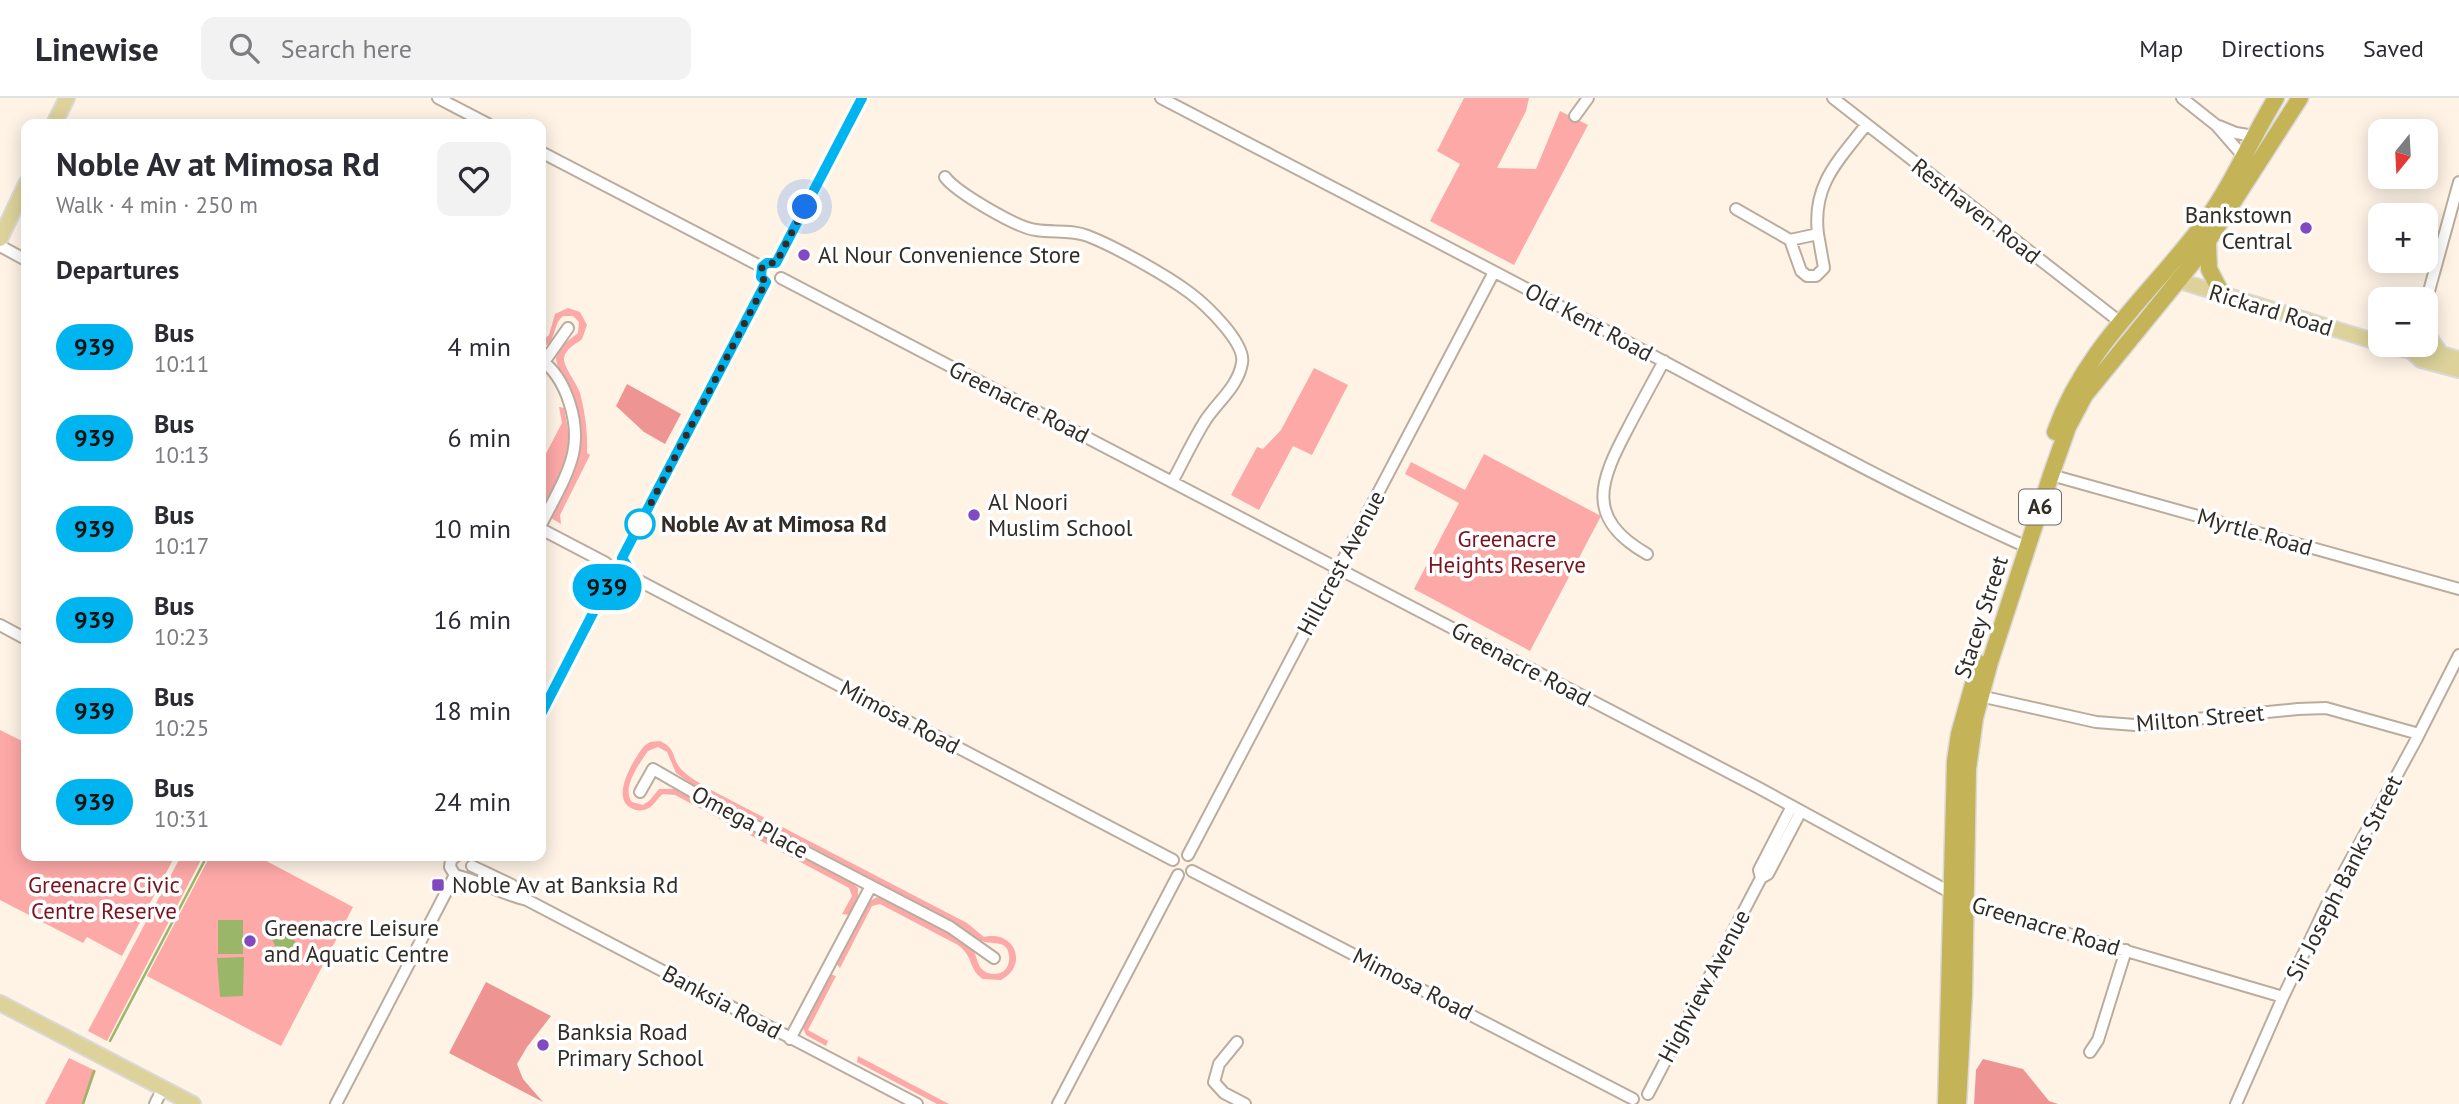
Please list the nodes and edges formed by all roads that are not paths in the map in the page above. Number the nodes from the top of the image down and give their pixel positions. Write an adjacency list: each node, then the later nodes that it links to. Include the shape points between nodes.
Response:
1 (67, 98): 11 (main road)
2 (438, 98): 12 (street)
3 (862, 98): 28 (street)
4 (1161, 98): 30 (street, Old Kent Road)
5 (1588, 98): 10 (street)
6 (1833, 98): 13 (street, Resthaven Road)
7 (2182, 98): 14 (street)
8 (2276, 98): 15 (highway, Stacey Street / A6)
9 (2300, 98): 25 (highway, Stacey Street / A6)
10 (1575, 116)
11 (56, 119)
12 (478, 119)
13 (1866, 125): 22 (street, via 1824,183 1818,201); 37 (street, Resthaven Road)
14 (2216, 125): 15 (street); 17 (street)
15 (2254, 136): 17 (highway, Stacey Street / A6)
16 (546, 155): 29 (street)
17 (2243, 156): 31 (highway, Stacey Street / A6, via 2224,194)
18 (945, 177): 50 (street, via 960,192 1028,229 1079,233 1138,262 1189,292 1240,346 1242,364 1235,380 1205,420)
19 (2459, 182): 35 (street)
20 (21, 195): 23 (main road)
21 (1736, 209): 24 (street)
22 (1818, 234): 24 (street); 24 (street, via 1824,268 1816,276 1803,274)
23 (0, 239)
24 (1790, 240)
25 (2208, 243): 33 (highway, Stacey Street / A6); 36 (highway, via 2209,269)
26 (0, 246): 27 (street)
27 (21, 257)
28 (776, 263): 29 (street); 32 (street)
29 (762, 267): 34 (street, via 761,277)
30 (1494, 272): 46 (street, Old Kent Road); 57 (street, Hillcrest Avenue)
31 (2163, 274): 33 (main road, Rickard Road); 37 (highway, Stacey Street / A6)
32 (781, 278): 34 (street, via 773,284); 50 (street, Greenacre Road)
33 (2179, 281): 36 (main road, Rickard Road); 49 (highway, Stacey Street / A6, via 2085,395)
34 (766, 282): 55 (street)
35 (2430, 287)
36 (2222, 294): 39 (main road, Rickard Road)
37 (2120, 323): 53 (highway, Stacey Street / A6, via 2071,392)
38 (568, 328): 43 (street)
39 (2368, 338)
40 (2438, 350): 42 (main road)
41 (2438, 353): 42 (main road)
42 (2441, 354): 45 (main road)
43 (546, 356)
44 (2419, 357): 48 (main road)
45 (2459, 359)
46 (1664, 361): 53 (street, Old Kent Road); 54 (street, via 1611,459 1603,489 1614,527)
47 (546, 365): 51 (street, via 567,395 575,442)
48 (2459, 370)
49 (2051, 475): 60 (street, Myrtle Road); 64 (highway, Stacey Street / A6)
50 (1172, 482): 57 (street, Greenacre Road)
51 (546, 516)
52 (546, 530): 56 (street)
53 (2018, 543): 78 (highway, Stacey Street / A6, via 1959,734 1955,761)
54 (1647, 554)
55 (622, 558): 56 (street, via 615,556); 58 (street, via 628,567)
56 (606, 563): 59 (street)
57 (1339, 568): 68 (street, Greenacre Road); 69 (street, Hillcrest Avenue)
58 (626, 574): 59 (street, via 618,580); 70 (street, Mimosa Road)
59 (611, 578): 65 (street)
60 (2459, 589)
61 (0, 625): 62 (street)
62 (21, 636)
63 (2459, 655): 66 (street, Sir Joseph Banks Street)
64 (1980, 696): 66 (street, Milton Street, via 2096,722 2135,725 2326,708); 78 (highway, Stacey Street / A6, via 1968,769)
65 (546, 704)
66 (2419, 734): 82 (street, Sir Joseph Banks Street, via 2331,896)
67 (640, 792): 77 (street, Omega Place, via 653,769)
68 (1796, 809): 78 (street, Greenacre Road); 88 (street, Highview Avenue, via 1759,870 1761,878)
69 (1188, 855): 70 (street); 74 (street, via 1194,864)
70 (1172, 860): 76 (street)
71 (450, 861): 75 (street, via 451,870)
72 (468, 861): 75 (street, via 470,872)
73 (472, 861): 79 (street, Banksia Road, via 512,885)
74 (1192, 871): 76 (street); 89 (street, Mimosa Road)
75 (460, 875): 79 (street, Banksia Road); 92 (street)
76 (1178, 875): 94 (street)
77 (871, 886): 81 (street, Omega Place, via 960,932); 84 (street)
78 (1959, 897): 80 (street, Greenacre Road, via 1987,911); 97 (highway, Stacey Street / A6); 98 (highway, Stacey Street / A6)
79 (527, 900): 84 (street, Banksia Road)
80 (2126, 950): 82 (street, Greenacre Road); 86 (street, via 2098,1040)
81 (993, 958)
82 (2283, 997): 99 (street, Sir Joseph Banks Street)
83 (0, 1003): 87 (main road)
84 (790, 1038): 93 (street, Banksia Road)
85 (1237, 1042): 95 (street, via 1219,1064 1212,1087)
86 (2090, 1052)
87 (163, 1088): 90 (street); 91 (main road)
88 (1648, 1094): 89 (street, via 1639,1093); 96 (street)
89 (1632, 1101)
90 (155, 1104)
91 (193, 1104)
92 (336, 1104)
93 (916, 1104)
94 (1058, 1104)
95 (1245, 1104)
96 (1654, 1104)
97 (1946, 1104)
98 (1958, 1104)
99 (2236, 1104)

